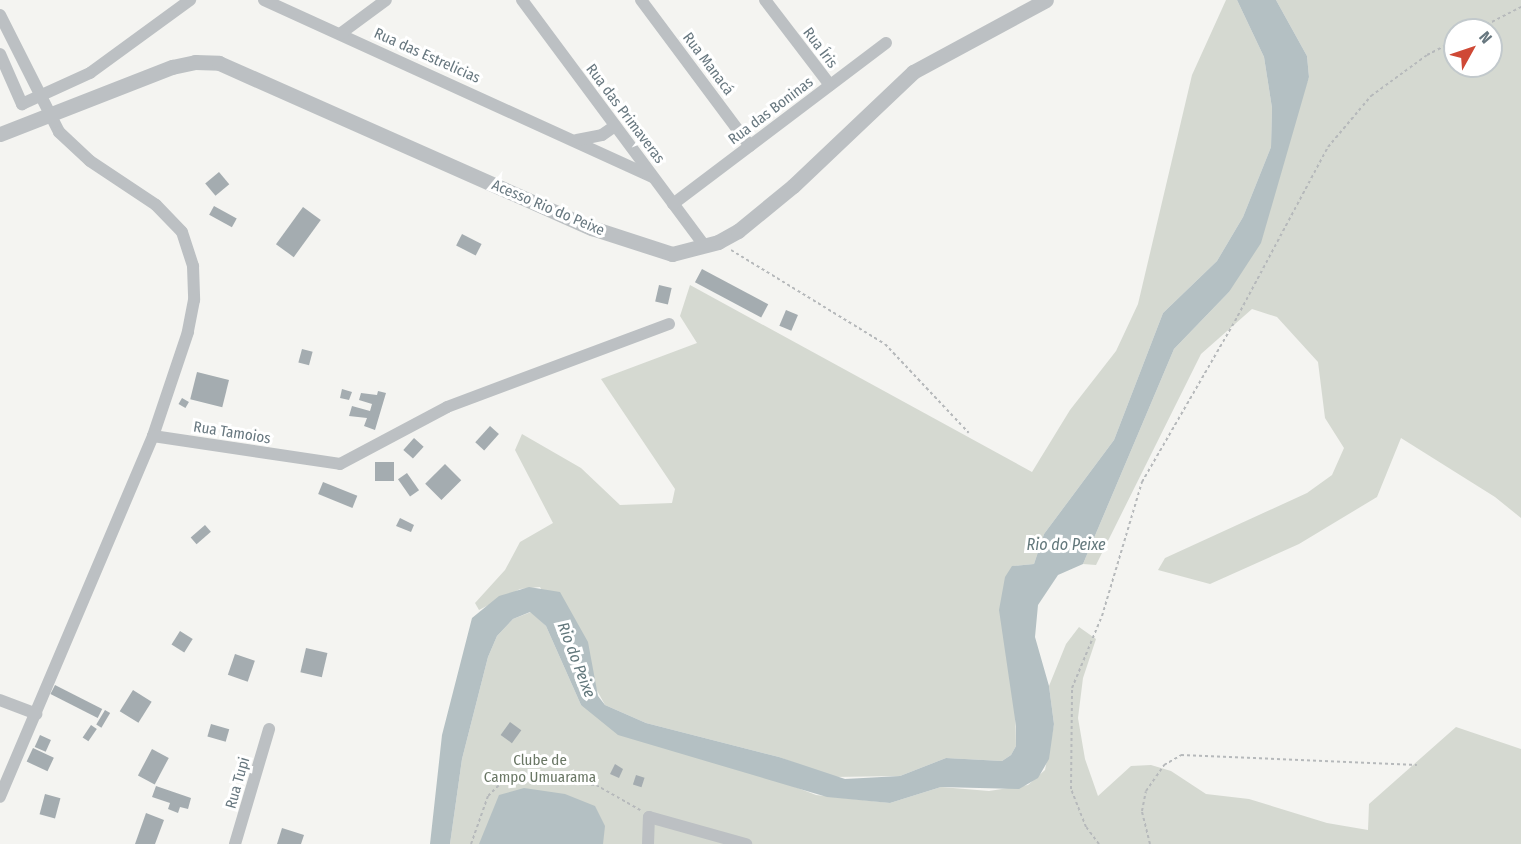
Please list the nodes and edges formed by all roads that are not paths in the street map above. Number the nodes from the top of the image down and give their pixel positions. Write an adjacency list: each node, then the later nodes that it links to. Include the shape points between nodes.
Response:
1 (190, 0): 13 (street, via 90,73)
2 (264, 0): 9 (street, Rua das Estrelicias)
3 (386, 0): 9 (street)
4 (522, 0): 15 (street, Rua das Primaveras)
5 (641, 0): 18 (street, Rua Manacá)
6 (765, 0): 12 (street, Rua Íris)
7 (1046, 0): 21 (street, Acesso Rio do Peixe, via 913,72 760,215)
8 (0, 15): 13 (street)
9 (340, 34): 17 (street, Rua das Estrelicias)
10 (886, 43): 12 (street, Rua das Boninas)
11 (0, 54): 13 (street, via 22,104)
12 (830, 86): 18 (street, Rua das Boninas)
13 (41, 96): 14 (street)
14 (48, 116): 16 (street, Acesso Rio do Peixe); 21 (street, Acesso Rio do Peixe, via 172,67 195,62 219,63 625,240 672,254); 23 (street, via 72,146 170,218 189,249 194,300 188,333)
15 (615, 126): 17 (street, via 602,135); 19 (street, Rua das Primaveras)
16 (0, 134)
17 (577, 140): 19 (street, Rua das Estrelicias)
18 (750, 146): 20 (street, Rua das Boninas)
19 (653, 177): 20 (street, Rua das Primaveras)
20 (673, 204): 21 (street, Rua das Primaveras)
21 (712, 244)
22 (669, 324): 23 (street, Rua Tamoios, via 447,407 340,464)
23 (153, 436): 25 (street)
24 (0, 700): 25 (street)
25 (36, 714): 27 (street)
26 (268, 729): 28 (street, Rua Tupi)
27 (0, 797)
28 (235, 844)
29 (648, 844): 30 (street, via 649,817)
30 (746, 844)

